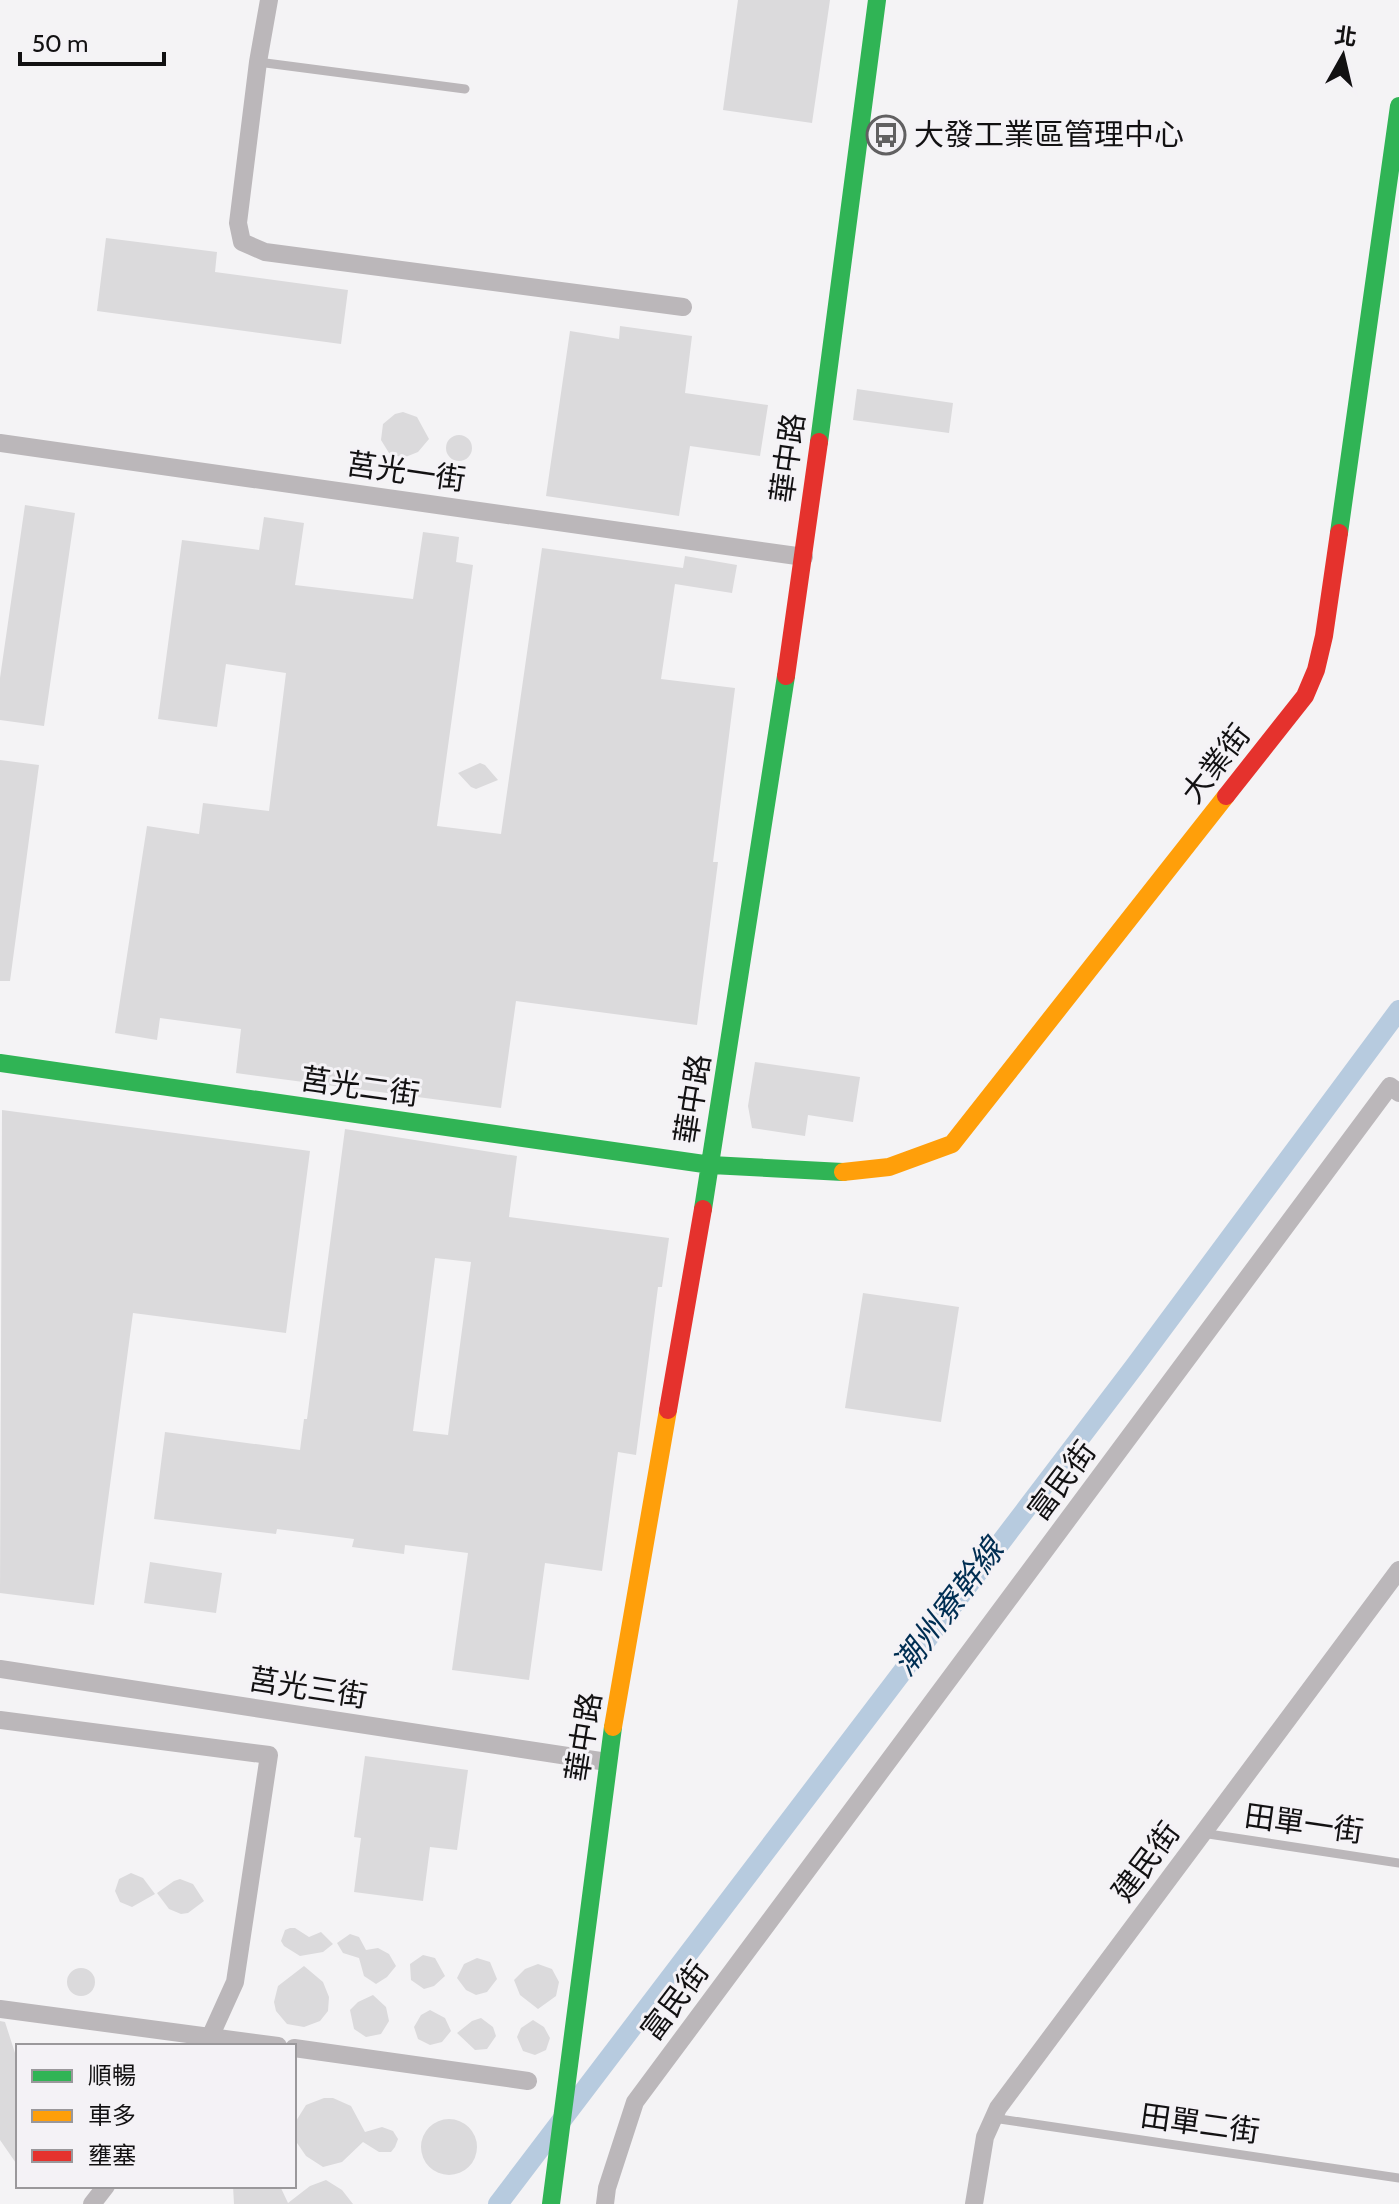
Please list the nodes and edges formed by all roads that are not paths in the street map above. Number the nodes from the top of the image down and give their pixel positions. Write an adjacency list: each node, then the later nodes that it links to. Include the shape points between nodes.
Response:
1 (269, 0): 3 (street)
2 (877, 0): 8 (main road, 華中路)
3 (258, 62): 4 (lane); 6 (street, via 238,223 242,242 265,252)
4 (465, 89)
5 (1399, 106): 11 (main road, 大業街, via 1324,636 1305,696 952,1144 889,1167 841,1172)
6 (683, 307)
7 (0, 443): 8 (street, 莒光一街)
8 (804, 557): 11 (main road, 華中路)
9 (0, 1063): 11 (main road, 莒光二街)
10 (1399, 1093): 28 (street, 富民街, via 1390,1086 635,2102)
11 (711, 1165): 15 (main road, 華中路)
12 (1399, 1570): 16 (street, 建民街)
13 (0, 1669): 15 (street, 莒光三街)
14 (0, 1720): 19 (street, via 269,1755 235,1982)
15 (607, 1762): 27 (main road, 華中路)
16 (1202, 1833): 17 (lane, 田單一街); 23 (street, 建民街)
17 (1399, 1863)
18 (0, 2009): 19 (street)
19 (208, 2041): 20 (street)
20 (250, 2044)
21 (296, 2048): 22 (street)
22 (528, 2081)
23 (993, 2118): 24 (lane, 田單二街); 29 (street, 建民街)
24 (1399, 2178)
25 (104, 2188): 26 (street)
26 (92, 2204)
27 (551, 2204)
28 (605, 2204)
29 (974, 2204)

